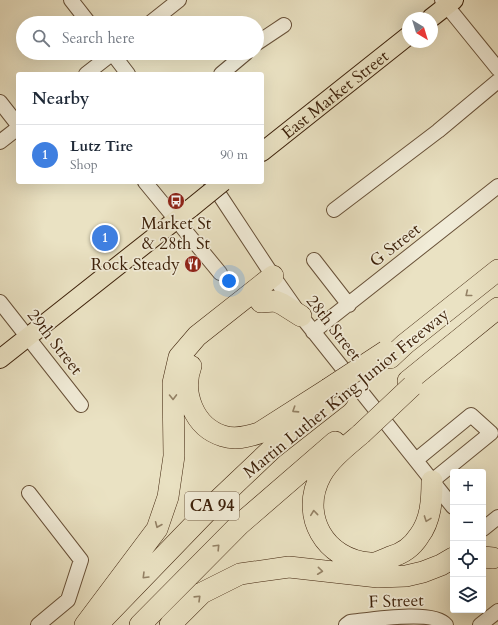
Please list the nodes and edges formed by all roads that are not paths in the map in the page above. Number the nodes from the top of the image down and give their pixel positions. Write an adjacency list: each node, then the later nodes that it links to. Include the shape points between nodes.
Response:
1 (71, 0): 5 (street)
2 (180, 0): 6 (street)
3 (448, 2): 4 (main road); 13 (street)
4 (437, 12)
5 (84, 16)
6 (159, 16)
7 (284, 25): 8 (street)
8 (264, 38)
9 (402, 41): 22 (main road, East Market Street)
10 (103, 60): 14 (street)
11 (117, 60): 15 (street)
12 (238, 60): 16 (street)
13 (498, 69)
14 (88, 72)
15 (126, 72)
16 (223, 72)
17 (498, 81): 27 (street, via 438,131)
18 (0, 102): 19 (street)
19 (16, 123)
20 (16, 128): 21 (street)
21 (0, 142)
22 (264, 150)
23 (147, 184): 28 (street)
24 (212, 184): 32 (street, 28th Street)
25 (221, 184): 28 (main road, bridge)
26 (498, 186): 34 (street, G Street)
27 (334, 210)
28 (176, 220): 31 (street); 38 (main road)
29 (314, 260): 34 (street)
30 (498, 270): 40 (highway, Martin Luther King Junior Freeway / CA 94, one-way to 40, via 405,344)
31 (220, 273)
32 (276, 281): 33 (highway); 37 (street, 28th Street); 55 (highway, one-way to 55, via 197,336 180,357 173,383 174,456 166,503 156,529)
33 (261, 302): 37 (highway, via 282,304); 40 (highway, one-way to 33, via 248,437 223,436 212,431 199,419 191,406 187,390 193,358 212,337)
34 (349, 305): 37 (street, G Street)
35 (498, 308): 42 (highway, Martin Luther King Junior Freeway / CA 94)
36 (2, 310): 38 (street, 29th Street)
37 (307, 324): 44 (street, 28th Street)
38 (28, 337): 39 (main road); 41 (street, 29th Street)
39 (0, 359)
40 (333, 393): 56 (highway, Martin Luther King Junior Freeway / CA 94, one-way to 56, via 215,503)
41 (81, 405)
42 (357, 430): 52 (highway, one-way to 42, via 352,559 327,543 314,518 314,490 321,475); 57 (highway, Martin Luther King Junior Freeway / CA 94, one-way to 42, via 238,525)
43 (495, 435): 44 (street, via 471,416); 45 (street)
44 (416, 460): 45 (street, 28th Street)
45 (432, 481): 47 (street, 28th Street); 52 (highway, one-way to 52, via 432,503 420,536 398,555)
46 (29, 493): 54 (street, via 81,560 68,600)
47 (451, 505)
48 (498, 517): 49 (street)
49 (486, 527)
50 (450, 548): 52 (highway, via 417,564 401,567)
51 (450, 560): 58 (highway, one-way to 51, via 202,593 240,574 290,567 378,577 406,576 423,572)
52 (372, 564)
53 (498, 611): 61 (street)
54 (38, 625)
55 (85, 625)
56 (97, 625)
57 (140, 625)
58 (170, 625)
59 (346, 625): 60 (street, F Street, via 350,622 399,617 428,617)
60 (446, 625)
61 (480, 625)

